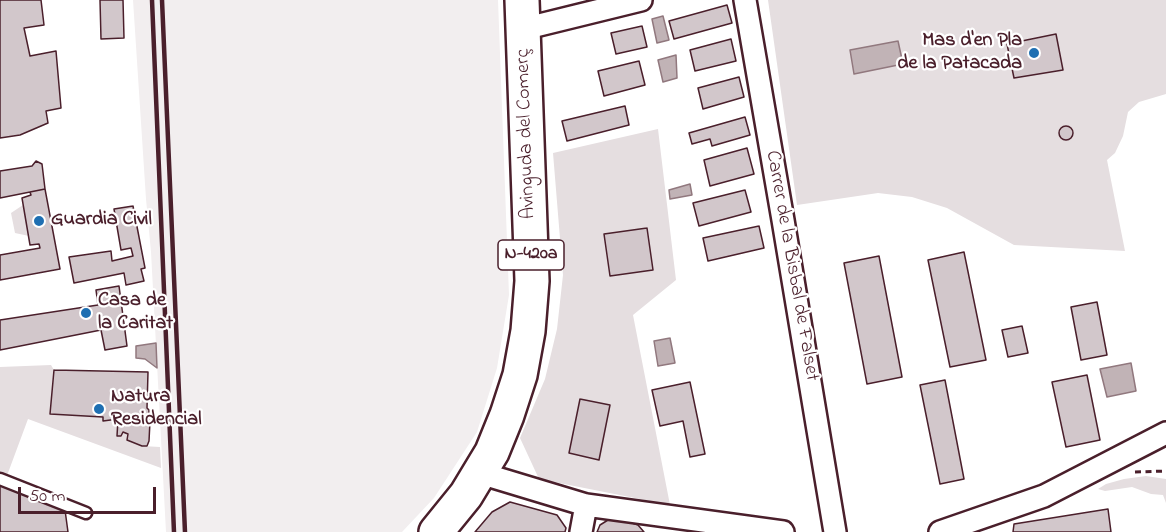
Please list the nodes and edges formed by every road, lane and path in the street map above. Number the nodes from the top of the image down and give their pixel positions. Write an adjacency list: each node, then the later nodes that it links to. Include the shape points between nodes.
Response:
1 (641, 0): 3 (street)
2 (745, 0): 13 (street, Carrer de la Bisbal de Falset)
3 (523, 14): 5 (main road, Avinguda del Comerç / N-420a, via 530,312 514,394)
4 (1166, 432): 14 (street, via 1044,496)
5 (480, 473): 7 (street); 10 (main road, Avinguda del Comerç / N-420a)
6 (0, 479): 8 (lane)
7 (586, 505): 9 (street); 11 (street)
8 (86, 513)
9 (665, 524): 12 (street)
10 (436, 532)
11 (581, 532)
12 (783, 532)
13 (835, 532)
14 (940, 532)

